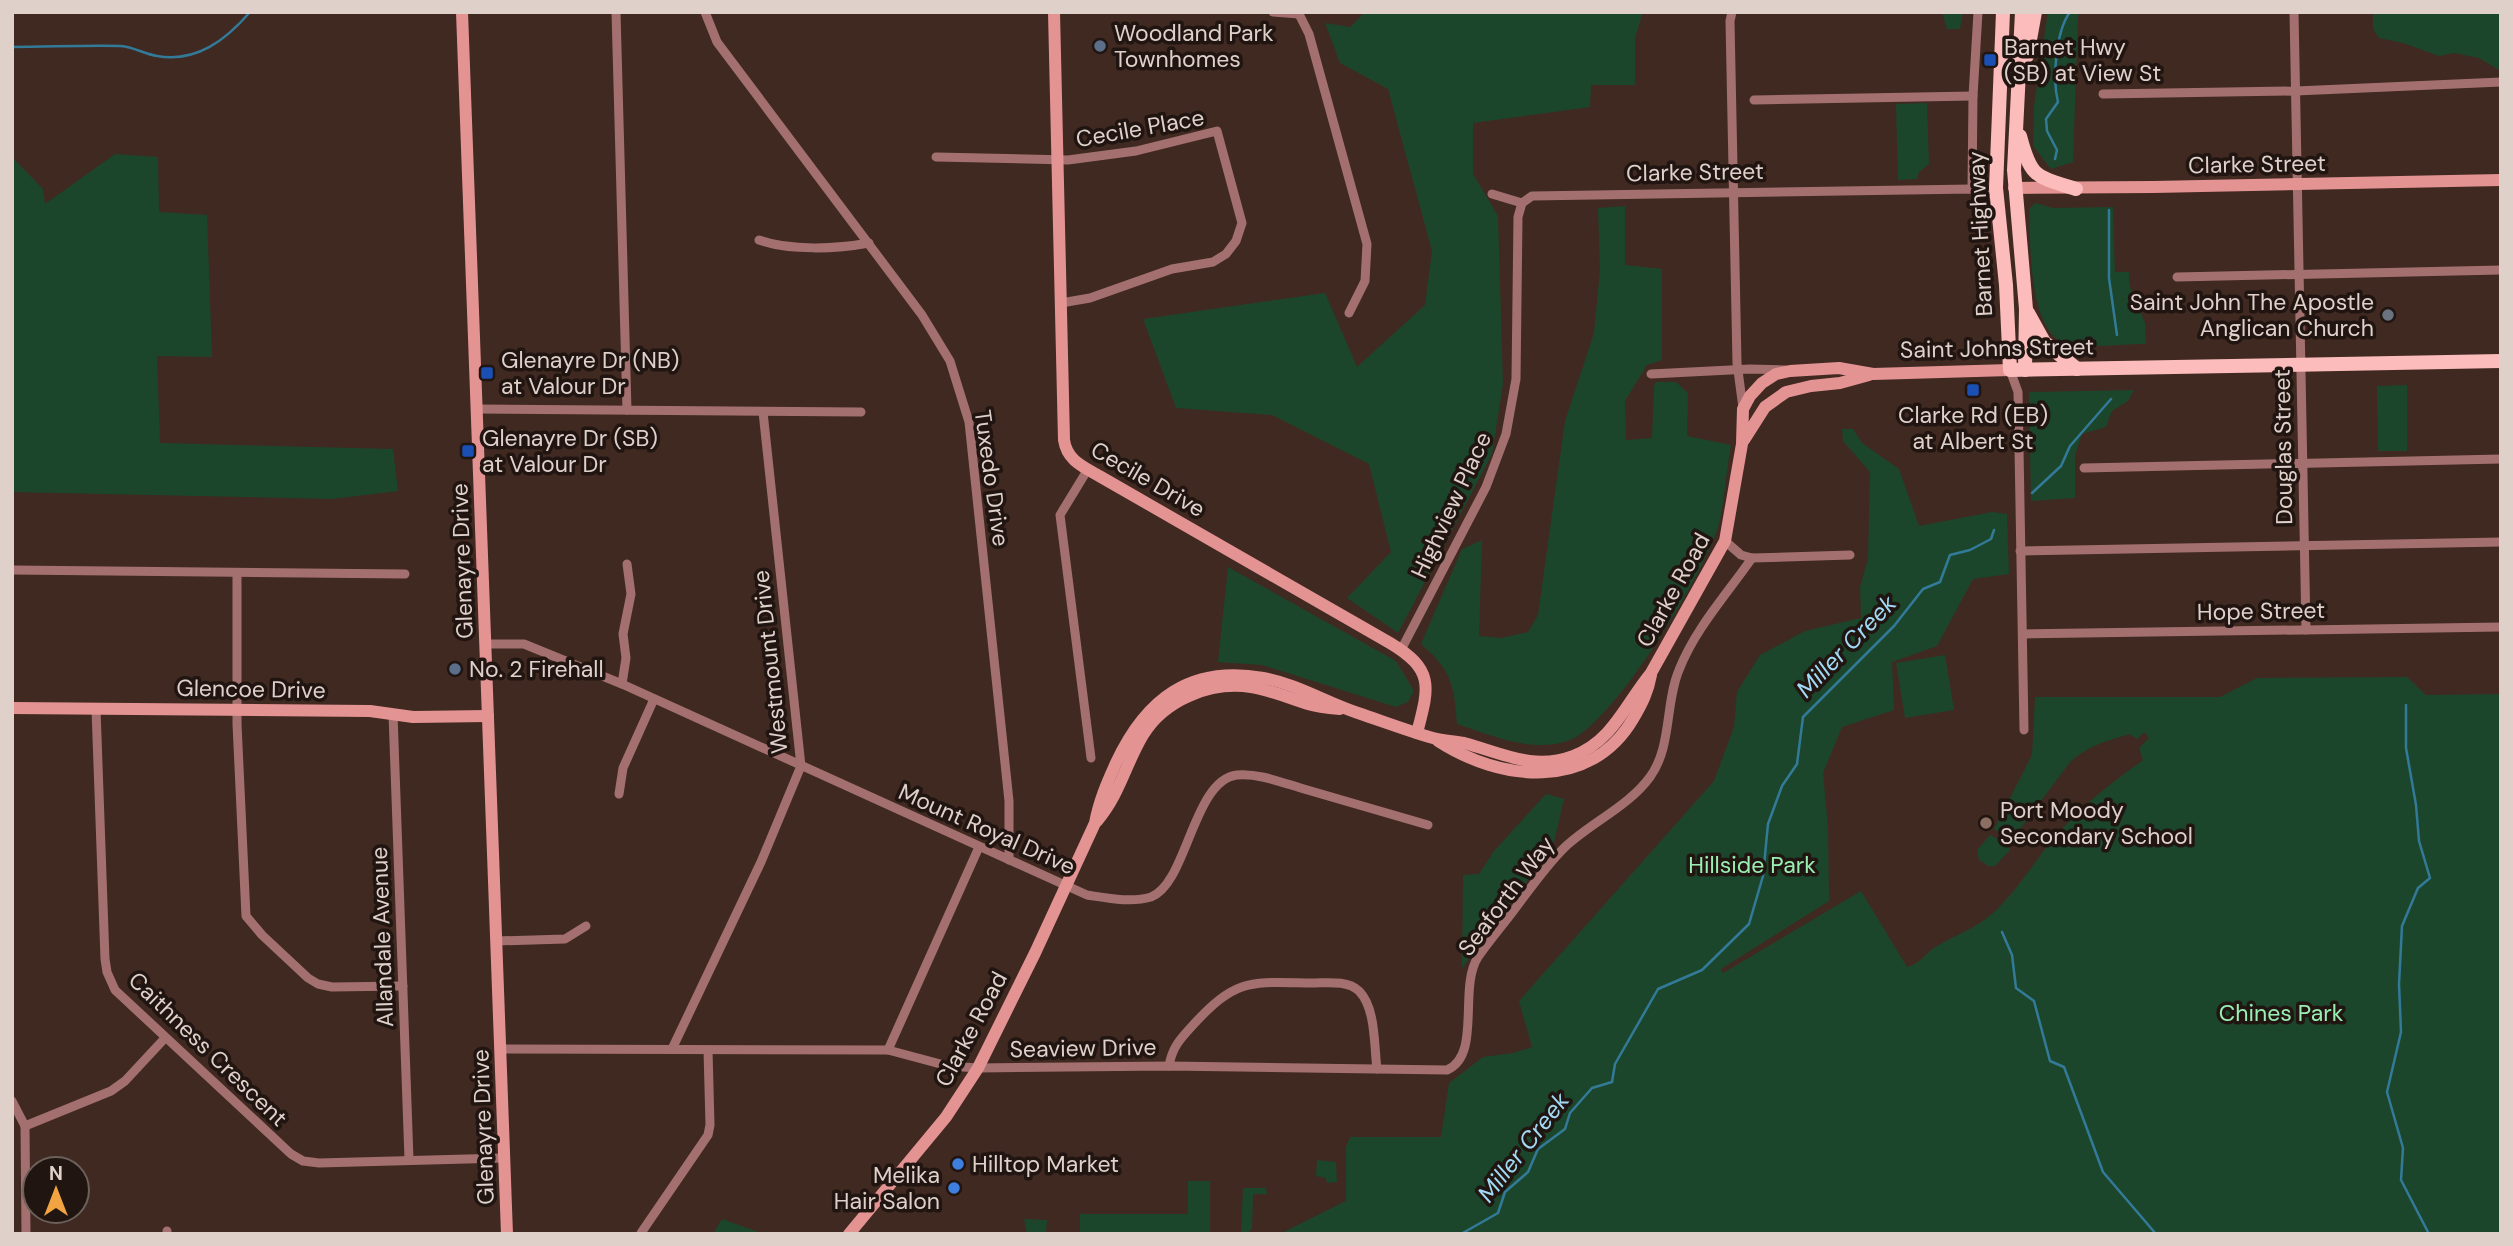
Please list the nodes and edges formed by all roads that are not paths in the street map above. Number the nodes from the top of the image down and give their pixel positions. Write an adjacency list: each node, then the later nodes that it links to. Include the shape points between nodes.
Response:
1 (462, 12): 51 (street, Glenayre Drive)
2 (616, 12): 53 (street)
3 (705, 12): 33 (street, Tuxedo Drive, via 717,42)
4 (1054, 12): 21 (street, Cecile Drive)
5 (1273, 12): 12 (street)
6 (1732, 12): 28 (street)
7 (1978, 12): 17 (street)
8 (2003, 12): 22 (main road, Barnet Highway)
9 (2022, 12): 13 (main road, Barnet Highway)
10 (2035, 12): 13 (main road, Barnet Highway)
11 (2294, 12): 15 (street, Douglas Street)
12 (1300, 13): 39 (street, via 1367,243 1365,281)
13 (2020, 81): 19 (main road, Barnet Highway)
14 (2501, 82): 15 (street)
15 (2296, 91): 16 (street); 24 (street, Douglas Street)
16 (2103, 94)
17 (1973, 96): 18 (street); 25 (street)
18 (1754, 100)
19 (2016, 124): 26 (main road, Barnet Highway); 27 (main road, via 2032,170)
20 (936, 157): 21 (street, Cecile Place)
21 (1059, 160): 37 (street, Cecile Drive); 37 (street, Cecile Place, via 1136,151 1217,131 1242,223 1236,242 1213,262 1172,269 1090,298)
22 (1996, 175): 26 (main road); 30 (main road, Barnet Highway)
23 (2501, 180): 24 (street, Clarke Street)
24 (2297, 184): 27 (street, Clarke Street); 35 (street, Douglas Street)
25 (1972, 188): 28 (street, Clarke Street); 30 (street, Clarke Street)
26 (2014, 188): 27 (street, Clarke Street); 38 (main road, Barnet Highway)
27 (2076, 188)
28 (1732, 192): 31 (street, Clarke Street, via 1532,196); 43 (street)
29 (1492, 194): 31 (street)
30 (1996, 195): 44 (main road, Barnet Highway)
31 (1522, 203): 75 (street, Highview Place, via 1518,217 1516,379 1506,434 1486,487)
32 (759, 240): 33 (street, via 776,246)
33 (869, 243): 90 (street, Tuxedo Drive, via 950,361 969,422 1008,790)
34 (2501, 270): 35 (street)
35 (2299, 275): 36 (street); 41 (street, Douglas Street)
36 (2177, 277)
37 (1061, 303): 60 (street, Cecile Drive, via 1065,447 1071,458)
38 (2026, 309): 42 (main road, via 2039,337); 45 (main road, Barnet Highway)
39 (1349, 313)
40 (2501, 361): 41 (main road, Saint Johns Street)
41 (2301, 365): 42 (main road, Saint Johns Street); 58 (street, Douglas Street)
42 (2077, 369): 45 (main road, Saint Johns Street)
43 (1737, 370): 46 (street, Saint Johns Street); 47 (street, Saint Johns Street); 52 (street)
44 (2010, 370): 45 (main road, Saint Johns Street); 48 (street, Saint Johns Street); 49 (street)
45 (2025, 370): 49 (street)
46 (1790, 371): 48 (street, Saint Johns Street, via 1839,368); 52 (street, via 1762,383)
47 (1651, 374)
48 (1872, 374): 50 (street, Saint Johns Street)
49 (2018, 389): 64 (street)
50 (1786, 392): 56 (street, Clarke Road, via 1765,407)
51 (478, 409): 53 (street); 74 (street, Glenayre Drive)
52 (1744, 409): 56 (street, Clarke Road)
53 (627, 410): 54 (street)
54 (763, 412): 55 (street); 86 (street, Westmount Drive)
55 (861, 412)
56 (1742, 444): 61 (street, Clarke Road)
57 (2501, 459): 58 (street)
58 (2302, 463): 59 (street); 63 (street, Douglas Street)
59 (2084, 468)
60 (1088, 469): 75 (street, Cecile Drive); 85 (street, via 1060,515)
61 (1725, 541): 66 (street); 84 (street, Clarke Road, via 1651,673 1647,695 1621,735 1600,753 1571,768 1547,773 1516,771 1459,754)
62 (2501, 542): 63 (street)
63 (2305, 548): 64 (street); 72 (street, Douglas Street)
64 (2020, 551): 73 (street)
65 (1850, 555): 66 (street)
66 (1752, 558): 100 (street, Seaforth Way, via 1681,664 1661,752 1651,775 1553,859 1479,957 1470,980 1466,1043)
67 (627, 564): 76 (street, via 631,594 622,634 626,658)
68 (12, 570): 69 (street)
69 (237, 573): 70 (street); 80 (street)
70 (405, 574)
71 (2501, 627): 72 (street, Hope Street)
72 (2306, 629): 73 (street, Hope Street)
73 (2023, 634): 83 (street)
74 (486, 644): 76 (street, Mount Royal Drive, via 524,643); 82 (street, Glenayre Drive)
75 (1401, 650): 84 (street, Cecile Drive, via 1419,665 1426,683)
76 (622, 684): 77 (street, Mount Royal Drive)
77 (654, 699): 86 (street, Mount Royal Drive); 87 (street, via 623,768)
78 (12, 708): 79 (street, Glencoe Drive)
79 (96, 709): 80 (street, Glencoe Drive); 95 (street, Caithness Crescent, via 107,972 115,990)
80 (238, 711): 81 (street, Glencoe Drive); 94 (street, via 244,905 249,921 318,984)
81 (393, 714): 82 (street, Glencoe Drive); 94 (street, Allandale Avenue)
82 (488, 716): 93 (street, Glenayre Drive)
83 (2024, 730)
84 (1417, 733): 91 (street, Clarke Road, via 1277,681 1225,676 1185,686 1161,699 1135,727 1099,800 1095,823)
85 (1091, 758)
86 (801, 766): 89 (street, Mount Royal Drive); 97 (street, Westmount Drive)
87 (619, 794)
88 (1428, 825): 91 (street, Mount Royal Drive, via 1265,778 1236,775 1209,794 1169,880 1154,896 1133,900 1102,897)
89 (979, 847): 90 (street, Mount Royal Drive); 99 (street)
90 (1009, 860): 91 (street, Mount Royal Drive)
91 (1066, 886): 102 (street, Clarke Road)
92 (586, 926): 93 (street, via 565,939)
93 (497, 941): 96 (street, Glenayre Drive)
94 (403, 986): 107 (street, Allandale Avenue)
95 (164, 1038): 105 (street, via 111,1091); 107 (street, Caithness Crescent, via 303,1161)
96 (501, 1049): 97 (street, Seaview Drive); 106 (street, Glenayre Drive)
97 (672, 1049): 98 (street, Seaview Drive)
98 (708, 1050): 99 (street, Seaview Drive); 108 (street, via 708,1135)
99 (888, 1051): 102 (street, Seaview Drive, via 948,1066)
100 (1455, 1065): 103 (street, Seaview Drive, via 1447,1070)
101 (1170, 1066): 102 (street, Seaview Drive); 103 (street, Seaview Drive); 103 (street, via 1175,1044 1220,997 1238,987 1272,982 1338,984 1360,992 1370,1016)
102 (978, 1068): 111 (street, Clarke Road, via 946,1117)
103 (1377, 1069)
104 (12, 1101): 105 (street)
105 (25, 1126): 109 (street)
106 (504, 1157): 107 (street, Caithness Crescent); 110 (street, Glenayre Drive)
107 (409, 1159)
108 (640, 1233)
109 (26, 1234)
110 (507, 1234)
111 (849, 1234)

